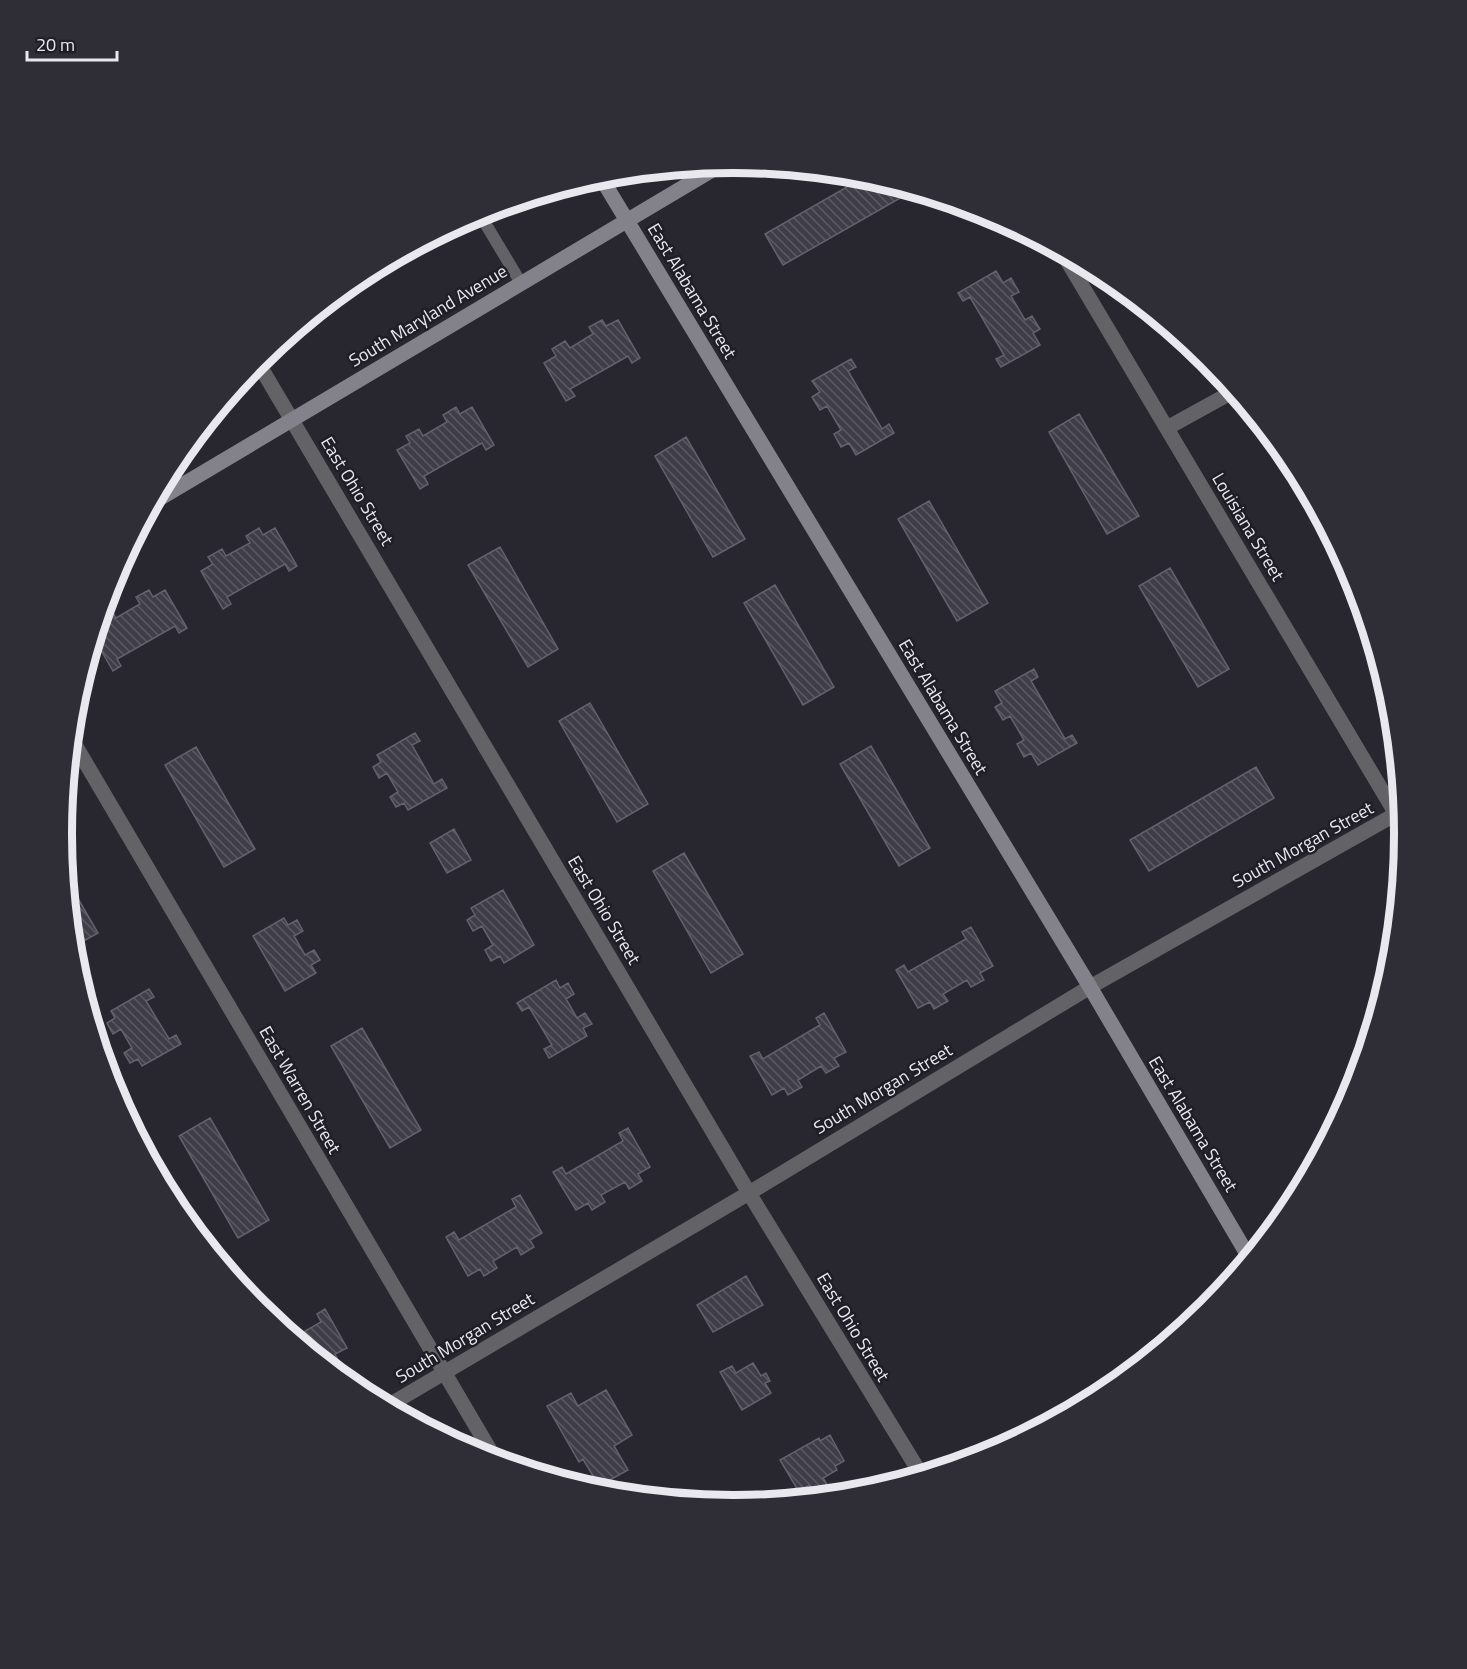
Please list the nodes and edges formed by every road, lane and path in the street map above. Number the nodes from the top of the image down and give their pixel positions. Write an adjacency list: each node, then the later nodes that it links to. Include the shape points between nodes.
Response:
1 (707, 174): 3 (street, South Maryland Avenue)
2 (606, 186): 3 (street, East Alabama Street)
3 (626, 220): 6 (street, South Maryland Avenue); 15 (street, East Alabama Street)
4 (484, 222): 6 (lane)
5 (1070, 266): 10 (street, Louisiana Street)
6 (521, 283): 9 (street, South Maryland Avenue)
7 (263, 370): 9 (street, East Ohio Street)
8 (1228, 395): 10 (street)
9 (292, 420): 11 (street, South Maryland Avenue); 16 (street, East Ohio Street)
10 (1167, 428): 13 (street, Louisiana Street)
11 (167, 494)
12 (78, 750): 18 (street, East Warren Street)
13 (1394, 804)
14 (1395, 819): 15 (street, South Morgan Street)
15 (1090, 987): 16 (street, South Morgan Street); 17 (street, East Alabama Street)
16 (749, 1193): 18 (street, South Morgan Street); 21 (street, East Ohio Street)
17 (1246, 1252)
18 (443, 1373): 19 (street, South Morgan Street); 20 (street, East Warren Street)
19 (394, 1402)
20 (490, 1450)
21 (918, 1469)

